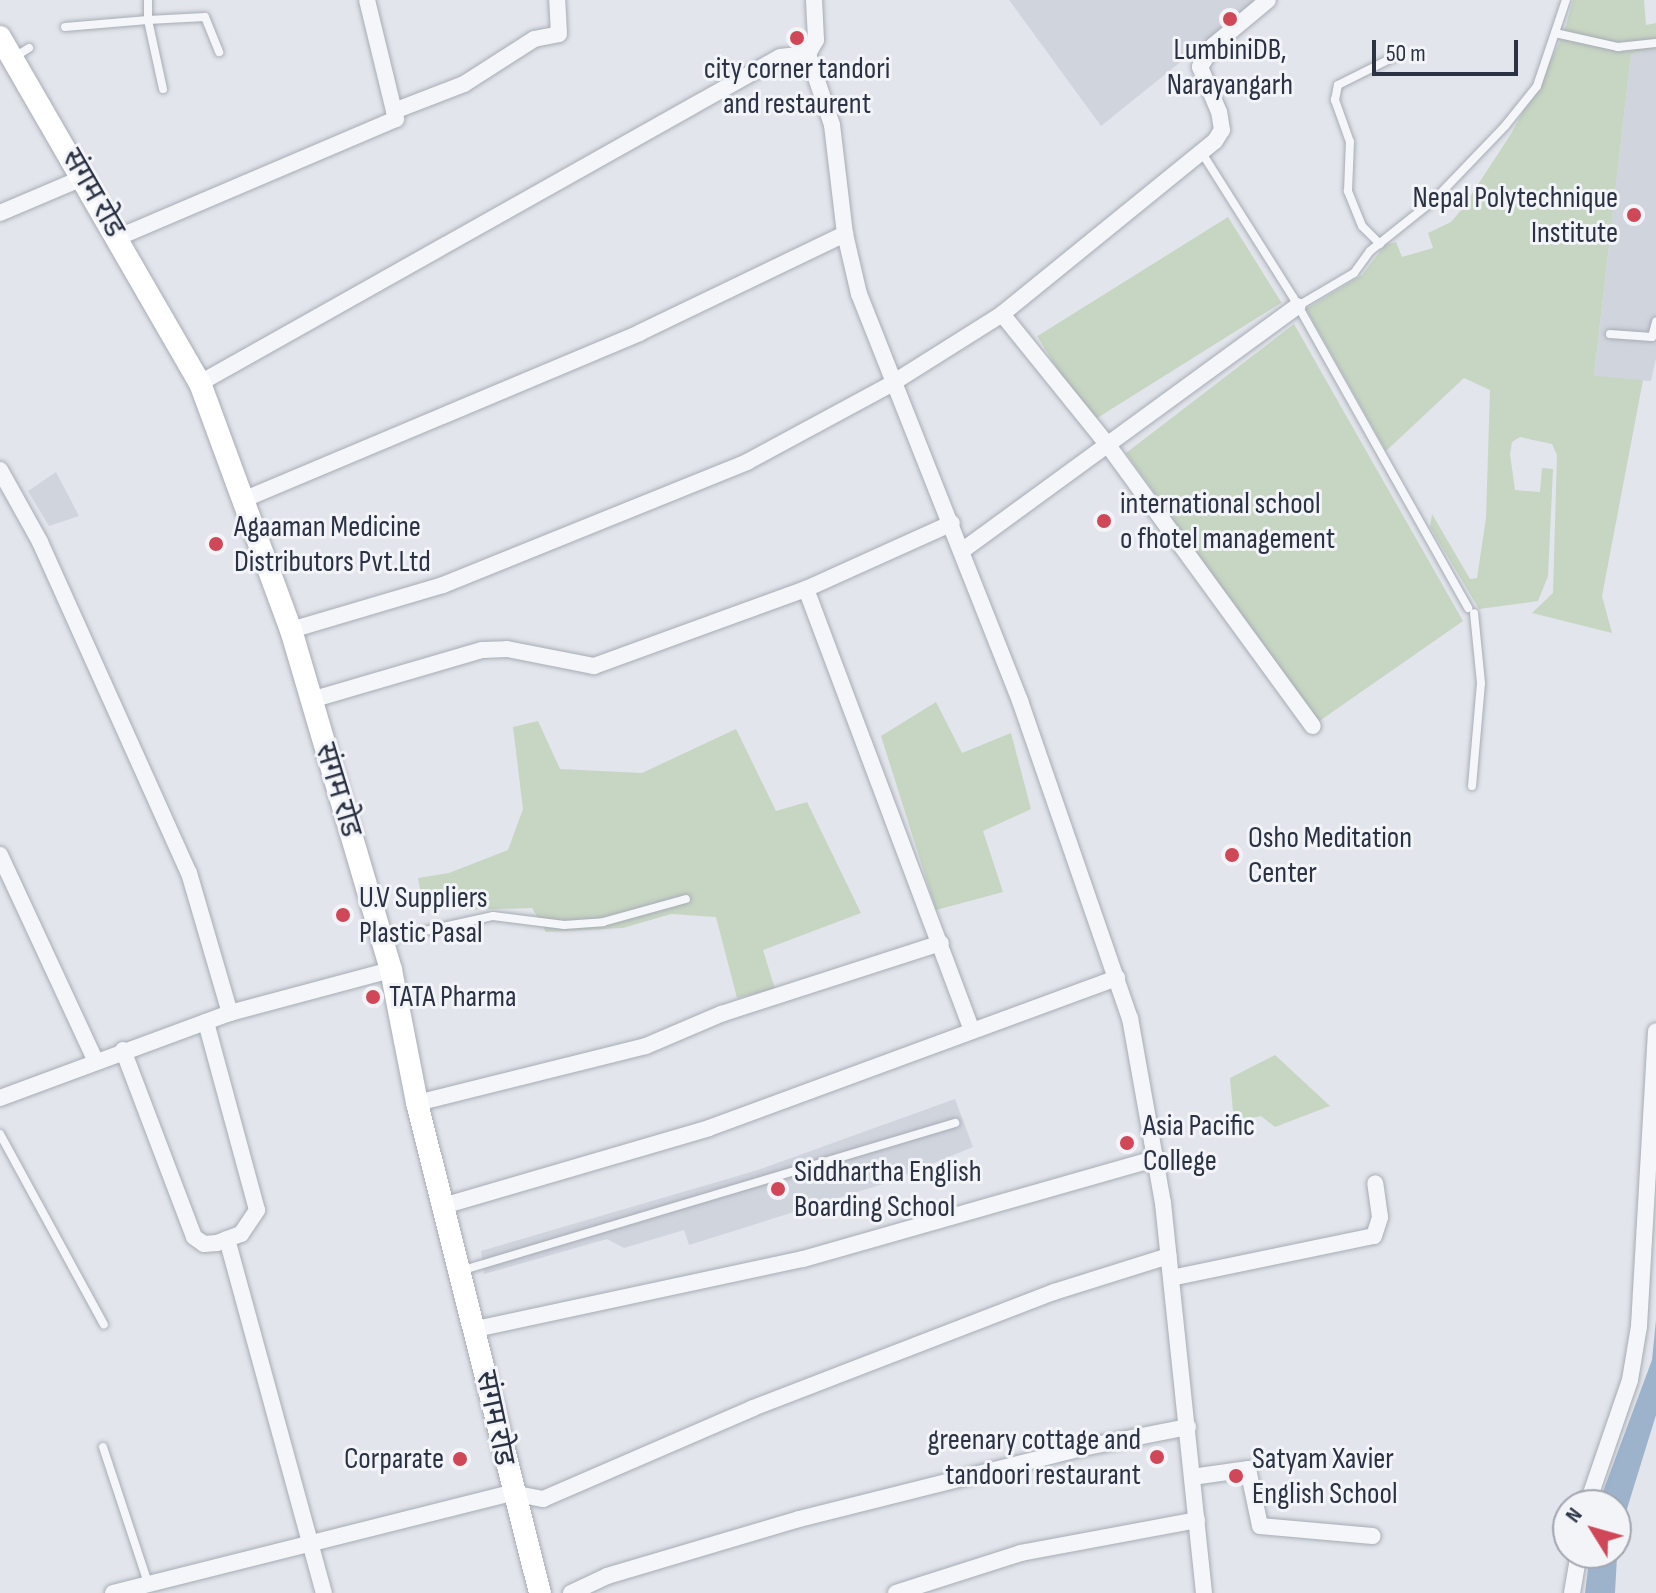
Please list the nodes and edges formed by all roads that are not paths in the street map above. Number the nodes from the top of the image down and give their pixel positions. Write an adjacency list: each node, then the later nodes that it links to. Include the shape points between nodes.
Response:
1 (148, 0): 7 (lane)
2 (367, 0): 16 (street)
3 (557, 0): 16 (street, via 559,34 534,39 464,84)
4 (814, 0): 13 (street, via 816,40)
5 (1268, 0): 17 (street, via 1214,45 1200,67 1222,130)
6 (1566, 0): 9 (lane)
7 (148, 20): 8 (lane); 12 (lane, via 205,17); 15 (lane)
8 (65, 27)
9 (1555, 33): 11 (lane, via 1618,47); 22 (lane, via 1537,86 1505,126 1434,200)
10 (0, 37): 18 (street, संगम रोड, via 21,53)
11 (1656, 43)
12 (219, 52)
13 (808, 54): 20 (street, via 832,125); 27 (street, via 780,57)
14 (1398, 55): 22 (lane, via 1338,85 1335,100 1350,142 1348,191 1362,226)
15 (163, 89)
16 (394, 111): 21 (street, via 396,119)
17 (1202, 153): 23 (lane); 24 (street)
18 (85, 177): 19 (street); 21 (street, संगम रोड)
19 (0, 213)
20 (845, 234): 28 (street, via 859,294); 31 (street, via 639,333)
21 (119, 237): 27 (street, संगम रोड)
22 (1380, 244): 23 (lane, via 1354,273)
23 (1298, 306): 29 (street); 38 (lane, via 1471,610 1481,683)
24 (1002, 314): 28 (street); 29 (street)
25 (1656, 322): 26 (lane, via 1652,337)
26 (1610, 334)
27 (200, 383): 31 (street, संगम रोड)
28 (891, 384): 32 (street); 35 (street, via 747,462 443,585)
29 (1110, 448): 33 (street); 37 (street)
30 (0, 470): 45 (street, via 40,542 189,873)
31 (245, 499): 35 (street, संगम रोड)
32 (952, 523): 33 (street); 34 (street)
33 (963, 550): 44 (street)
34 (806, 589): 36 (street, via 594,666 507,649 482,650); 42 (street)
35 (291, 630): 36 (street, संगम रोड)
36 (311, 700): 41 (street, संगम रोड)
37 (1313, 726)
38 (1472, 786)
39 (0, 855): 50 (street)
40 (686, 899): 41 (lane, via 603,922 564,925 493,916)
41 (383, 940): 43 (street, संगम रोड)
42 (941, 943): 47 (street); 52 (street, via 750,1004 631,1051)
43 (391, 970): 45 (street); 52 (street, संगम रोड)
44 (1117, 978): 47 (street); 55 (street)
45 (230, 1013): 46 (street)
46 (206, 1022): 49 (street); 58 (street, via 257,1210 252,1223)
47 (972, 1031): 57 (street, via 709,1128)
48 (1656, 1031): 67 (street, via 1639,1326 1630,1380)
49 (123, 1050): 50 (street); 58 (street, via 194,1237 204,1244)
50 (95, 1060): 51 (street)
51 (0, 1098)
52 (417, 1103): 57 (street, संगम रोड)
53 (955, 1123): 60 (lane)
54 (0, 1134): 62 (lane)
55 (1157, 1158): 59 (street); 63 (street, via 803,1259)
56 (1375, 1183): 61 (street, via 1380,1217 1374,1236)
57 (443, 1206): 60 (street, संगम रोड)
58 (227, 1239): 71 (street)
59 (1168, 1256): 61 (street); 68 (street, via 1054,1292 753,1408 578,1488 543,1499)
60 (459, 1271): 63 (street, संगम रोड)
61 (1171, 1278): 64 (street)
62 (104, 1325)
63 (476, 1329): 68 (street, संगम रोड)
64 (1188, 1427): 66 (street); 77 (street, via 1086,1447 799,1519 607,1576)
65 (103, 1447): 73 (lane)
66 (1192, 1477): 69 (street); 70 (street, via 1248,1469 1260,1526)
67 (1591, 1489)
68 (512, 1493): 71 (street); 76 (street, संगम रोड)
69 (1197, 1520): 78 (street, via 1021,1553); 79 (street)
70 (1373, 1536)
71 (313, 1545): 73 (street); 75 (street)
72 (1576, 1569): 80 (street)
73 (148, 1583): 74 (street)
74 (113, 1593)
75 (324, 1593)
76 (540, 1593)
77 (571, 1593)
78 (896, 1593)
79 (1204, 1593)
80 (1572, 1593)

